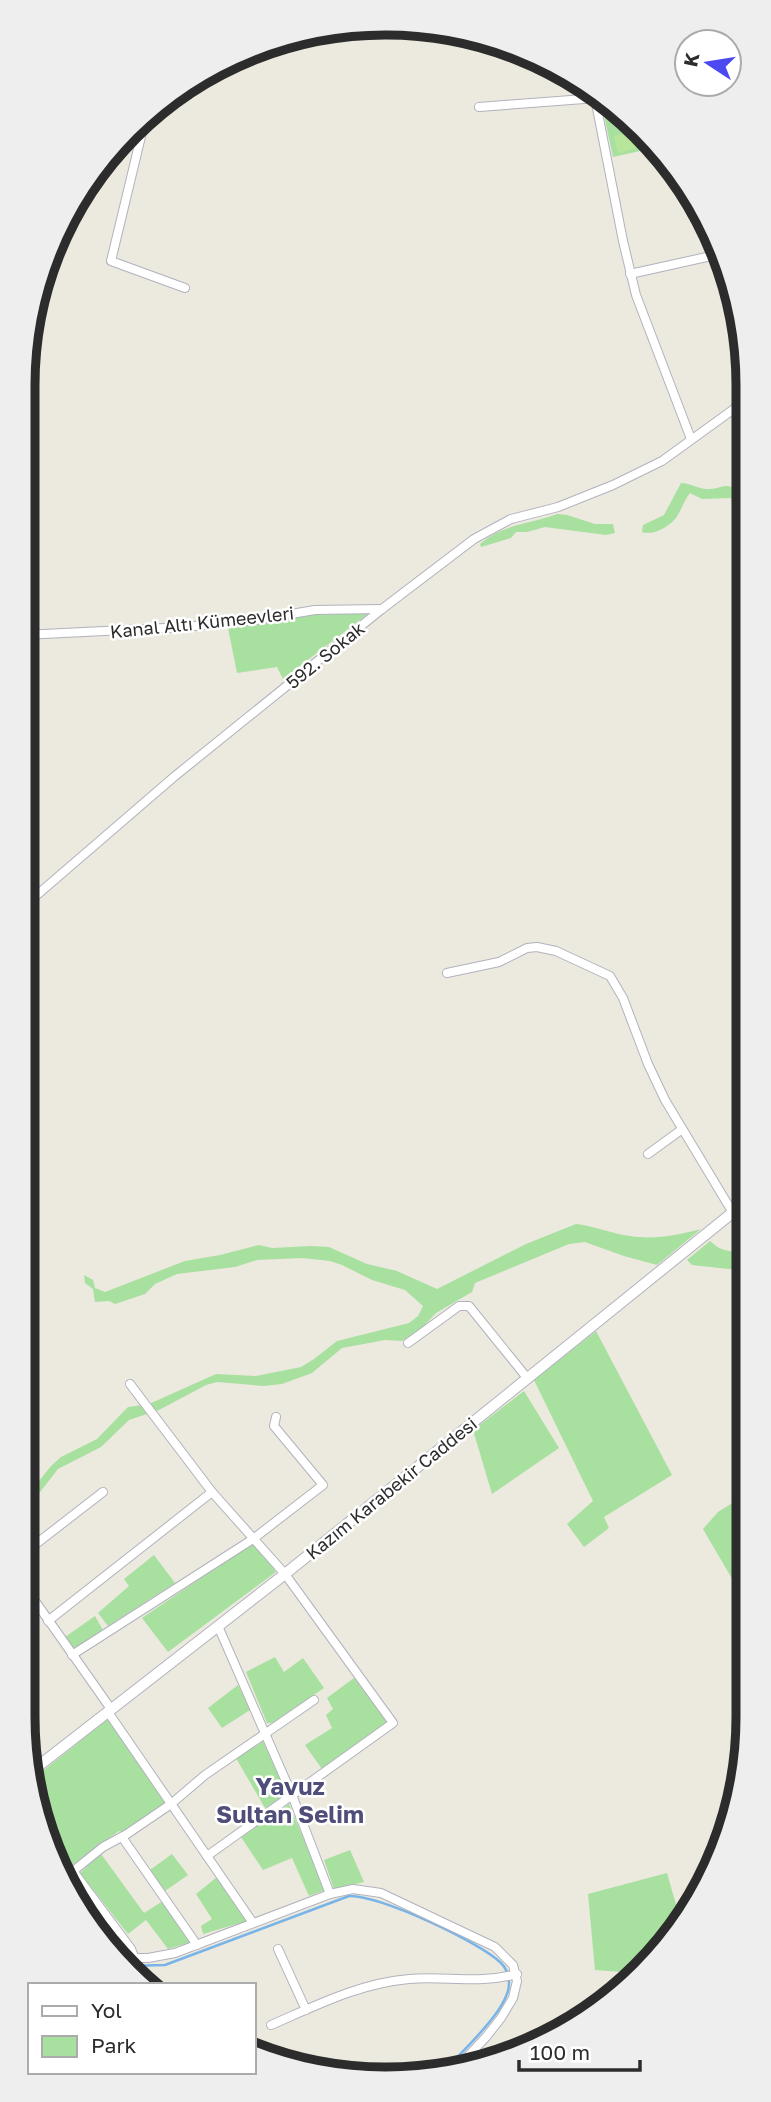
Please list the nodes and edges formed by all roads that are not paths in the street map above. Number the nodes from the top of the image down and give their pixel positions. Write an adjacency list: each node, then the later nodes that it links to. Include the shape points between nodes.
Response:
1 (586, 98): 3 (street)
2 (598, 106): 6 (street)
3 (479, 107)
4 (141, 135): 7 (street, via 111,261)
5 (711, 256): 6 (street)
6 (631, 274): 9 (street)
7 (185, 288)
8 (736, 407): 9 (street, 592. Sokak)
9 (691, 439): 10 (street, 592. Sokak, via 662,461 612,485 512,519 474,539)
10 (382, 609): 11 (street, Kanal Altı Kümeevleri, via 315,610 185,627); 12 (street, 592. Sokak, via 175,776)
11 (35, 634)
12 (35, 897)
13 (447, 973): 14 (street, via 499,962 527,947 555,951 604,972 619,989 648,1064)
14 (681, 1130): 15 (street); 17 (street)
15 (648, 1154)
16 (736, 1211): 17 (street, Kazım Karabekir Caddesi)
17 (733, 1213): 19 (street, Kazım Karabekir Caddesi)
18 (408, 1343): 19 (street, via 459,1306 469,1306)
19 (528, 1379): 26 (street, Kazım Karabekir Caddesi)
20 (130, 1384): 23 (street)
21 (276, 1418): 24 (street, via 274,1426 323,1485)
22 (103, 1492): 25 (street)
23 (212, 1492): 24 (street); 28 (street)
24 (253, 1539): 26 (street); 30 (street)
25 (35, 1545)
26 (285, 1574): 29 (street, Kazım Karabekir Caddesi); 35 (street, via 393,1723)
27 (35, 1602): 28 (street)
28 (48, 1621): 30 (street)
29 (218, 1626): 32 (street, Kazım Karabekir Caddesi); 33 (street)
30 (72, 1655): 32 (street)
31 (314, 1700): 33 (street)
32 (110, 1711): 34 (street, Kazım Karabekir Caddesi); 36 (street)
33 (265, 1733): 35 (street); 36 (street)
34 (39, 1766)
35 (292, 1795): 38 (street); 41 (street)
36 (171, 1804): 37 (street); 38 (street)
37 (122, 1837): 39 (street); 43 (street)
38 (207, 1856): 42 (street)
39 (71, 1873)
40 (76, 1882): 45 (street)
41 (330, 1894): 42 (street); 46 (street, via 353,1889 381,1893 495,1947 513,1965)
42 (253, 1923): 43 (street)
43 (197, 1945): 45 (street, via 161,1957)
44 (278, 1949): 47 (street)
45 (135, 1959)
46 (514, 1975): 47 (street, via 386,1982); 49 (street, via 513,1998)
47 (306, 2010): 48 (street)
48 (271, 2025)
49 (466, 2057)

